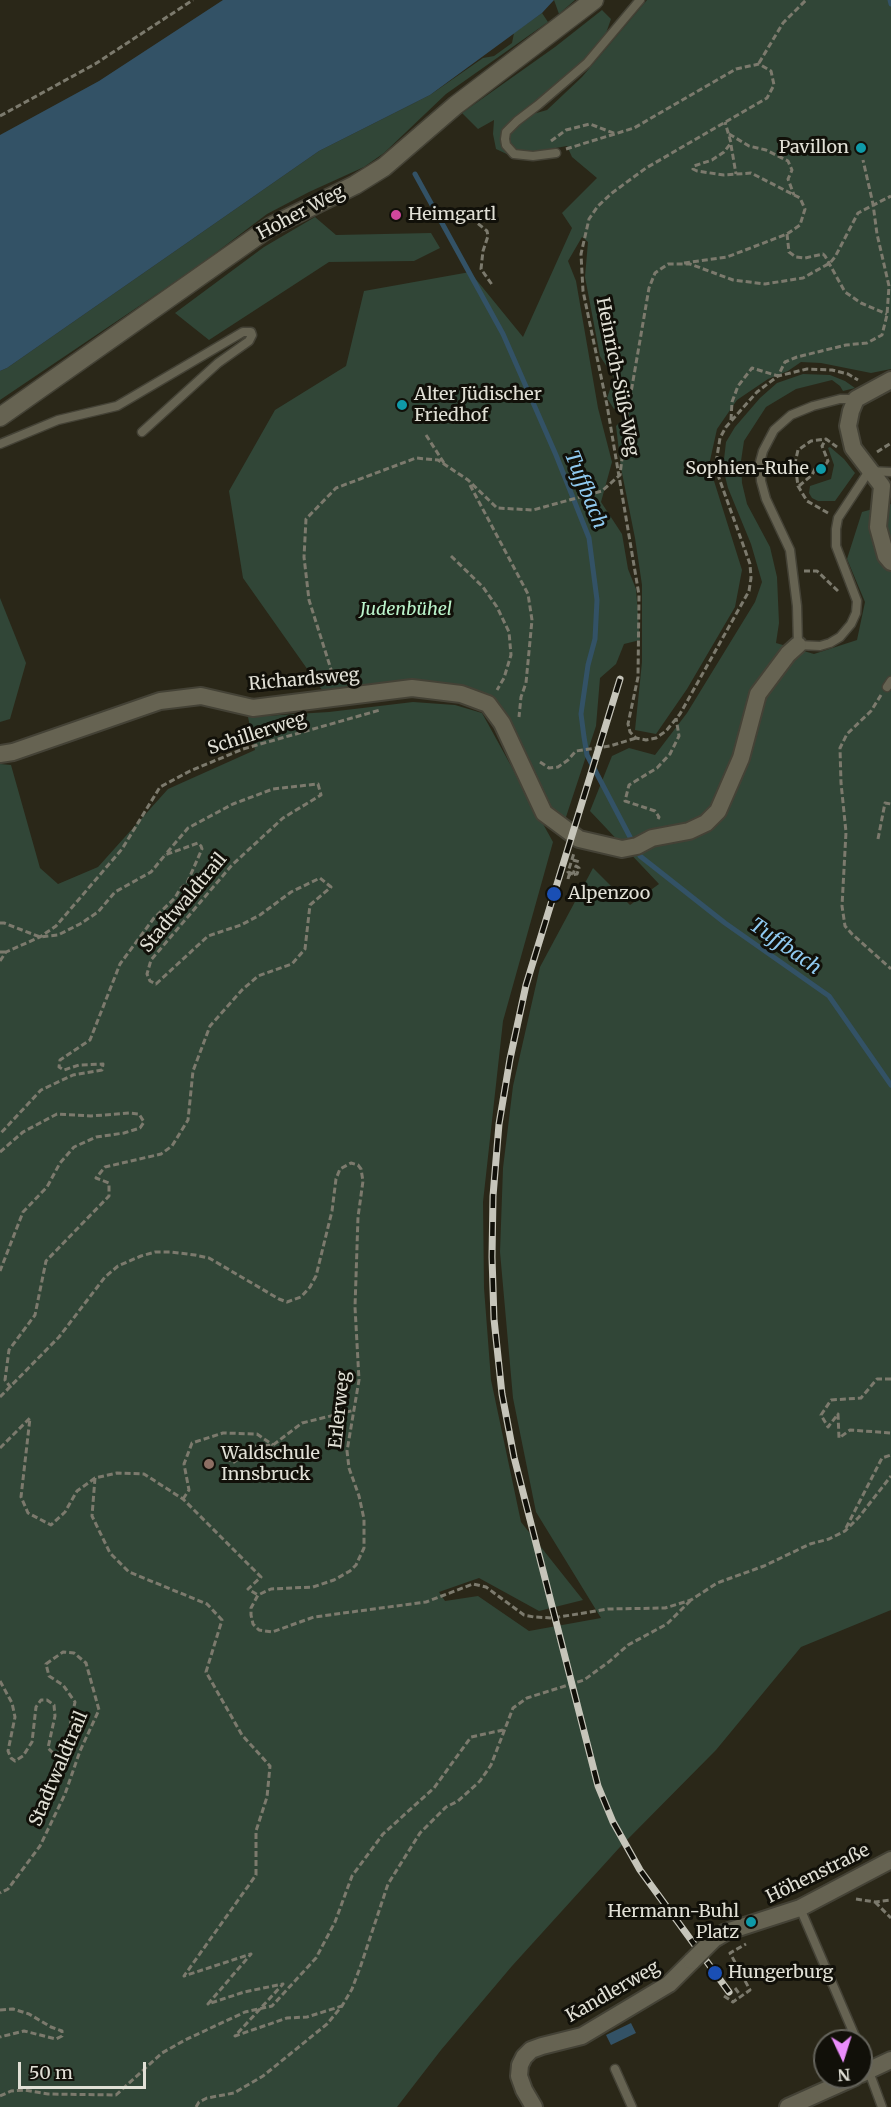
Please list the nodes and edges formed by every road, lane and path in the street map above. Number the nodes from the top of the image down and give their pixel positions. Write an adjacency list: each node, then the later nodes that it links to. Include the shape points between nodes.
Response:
1 (193, 0): 6 (path, via 95,64)
2 (594, 0): 26 (street, Hoher Weg, via 456,105 384,167 270,227)
3 (640, 0): 11 (lane, via 587,63 506,132 507,145 514,154)
4 (806, 0): 5 (path, via 783,23)
5 (759, 64): 7 (path, Heinrich-Süß-Weg, via 771,71 771,92); 9 (path, via 736,69 634,128)
6 (0, 116)
7 (725, 122): 8 (path); 36 (path, Heinrich-Süß-Weg, via 646,168 612,193 589,219 581,254 583,291)
8 (728, 133): 10 (path); 14 (path, via 788,161 792,170 788,179)
9 (616, 134): 11 (path); 11 (path, via 590,124 566,130 552,139)
10 (731, 143): 13 (path); 13 (path, via 724,152 693,169)
11 (552, 153)
12 (863, 160): 16 (path)
13 (736, 174): 14 (path, via 751,173)
14 (794, 196): 18 (path, via 800,198 805,209 800,225)
15 (891, 196): 16 (path)
16 (873, 204): 19 (path, via 858,213); 22 (path, via 889,286)
17 (471, 218): 21 (path, via 487,231 481,269)
18 (787, 234): 19 (path, via 789,252 796,257 823,254); 20 (path, via 727,256)
19 (830, 263): 20 (path, via 803,278 765,284 733,280); 22 (path, via 845,292)
20 (683, 264): 36 (path, via 668,264 655,273 649,288)
21 (494, 286)
22 (887, 315): 23 (path, via 884,329 876,339 796,357 785,362)
23 (778, 376): 25 (path, via 807,369 832,370 855,378); 27 (path); 27 (path, via 752,368 738,386)
24 (891, 380): 25 (street)
25 (861, 395): 32 (street, via 851,411 848,426); 42 (lane, via 791,415 774,429 763,451 763,490 786,537)
26 (0, 417)
27 (731, 420): 49 (path, via 720,438 716,463 750,564 749,591)
28 (142, 432): 31 (lane, via 249,340 251,332 243,332 117,406 58,420)
29 (426, 435): 33 (path)
30 (826, 440): 32 (path, via 845,454); 38 (path, via 822,446 828,461 816,467); 38 (path, via 811,441 798,450)
31 (0, 444)
32 (853, 448): 34 (street)
33 (445, 464): 37 (path); 46 (path, via 416,458 336,488 306,519 304,557 309,600)
34 (869, 471): 35 (lane); 39 (lane); 41 (street, via 882,486 878,527)
35 (891, 472)
36 (620, 475): 37 (path, via 602,491 533,510 497,508); 51 (path, Heinrich-Süß-Weg, via 639,596 638,677 628,724)
37 (468, 480): 50 (path, via 528,594 532,620 518,720)
38 (798, 486): 39 (path, via 807,501)
39 (838, 518): 44 (lane, via 836,546 856,595 854,619 848,630 830,643)
40 (451, 556): 47 (path, via 483,587 509,632 511,655 504,678)
41 (891, 562)
42 (793, 571): 43 (path, via 818,571); 44 (lane)
43 (842, 595)
44 (798, 645): 56 (street, via 758,694 741,758 718,811 706,823 622,849)
45 (889, 684): 66 (path, via 840,748 846,832 842,906 845,926)
46 (340, 698): 47 (street, Richardsweg, via 412,688 461,694); 52 (street, Richardsweg, via 253,708 201,696 160,701)
47 (488, 704): 50 (street)
48 (384, 709): 62 (path, Schillerweg, via 243,749 160,787 122,849 56,926)
49 (676, 718): 51 (path, via 656,738); 55 (path, via 679,736 670,754 657,768 629,785 625,801 655,811 659,817)
50 (502, 723): 56 (street, via 544,813)
51 (636, 738): 53 (path, via 576,751 558,767 549,768)
52 (0, 754)
53 (538, 759)
54 (891, 804): 57 (path, via 885,803)
55 (652, 826)
56 (579, 839): 60 (path)
57 (878, 839)
58 (165, 855): 62 (path, via 151,872 115,892 98,912 80,924 58,935); 67 (path, via 198,843 202,849 187,883 154,918 120,964 90,1040 60,1060 59,1067 64,1070 103,1064 102,1070 73,1076 41,1090); 71 (path, Stadtwaldtrail, via 188,828 233,804 273,789 318,784 321,795 283,818 232,865 151,960 147,974 156,984 208,936 241,925 291,891 320,878 331,887 310,905 305,948 299,956 292,964 258,976 210,1026 193,1071 188,1120 172,1146 161,1154 105,1167 96,1178 109,1183 109,1196 46,1261 35,1315 9,1350 5,1380)
59 (583, 856): 60 (path, via 575,850)
60 (573, 860): 60 (path, via 568,872 573,874 579,868 577,874 569,877)
61 (0, 923): 62 (path)
62 (40, 937): 64 (path, Schillerweg)
63 (0, 952): 64 (path)
64 (6, 952): 65 (path)
65 (0, 961)
66 (891, 969)
67 (0, 1134)
68 (0, 1152): 69 (path, via 23,1132 57,1114 129,1113 139,1114 144,1122 140,1128 96,1137 74,1147 47,1187 23,1212)
69 (0, 1270)
70 (891, 1379): 74 (path, via 878,1379 861,1398 831,1400 821,1414 828,1427 838,1414 839,1438 850,1430)
71 (11, 1388): 72 (path, Erlerweg); 73 (path, Erlerweg, via 59,1337 105,1277 141,1256 171,1252 209,1258 268,1295 287,1302 301,1297 316,1276 336,1179 340,1169 351,1163 362,1169 363,1181 358,1217 355,1307 359,1380)
72 (0, 1397)
73 (355, 1410): 75 (path, via 302,1423); 83 (path, Erlerweg, via 347,1451 364,1519 360,1558 350,1571 334,1580 313,1587 271,1589)
74 (891, 1433)
75 (273, 1445): 78 (path, via 256,1446 234,1462); 81 (path, via 257,1434 223,1433 192,1443 184,1464 189,1490)
76 (0, 1448): 80 (path, via 30,1418 21,1497 28,1513 51,1525 65,1512 77,1491)
77 (891, 1455): 82 (path, via 882,1458)
78 (225, 1459)
79 (891, 1476): 82 (path)
80 (95, 1478): 81 (path, via 117,1473 144,1474); 98 (path, via 92,1516 110,1552 129,1572 207,1604 222,1620 206,1672 242,1735 270,1766 267,1797 256,1831 256,1875 184,1977 250,1954 208,2004 283,1984)
81 (183, 1499): 83 (path, via 261,1577 248,1589)
82 (844, 1531): 84 (path, via 717,1582)
83 (258, 1594): 84 (path, via 250,1615 253,1624 265,1633 314,1617 426,1602 473,1584 486,1587 524,1615 534,1617 665,1608)
84 (692, 1600): 86 (path, via 667,1624 628,1645 584,1680 527,1698 513,1708)
85 (0, 1682): 88 (path, Stadtwaldtrail, via 15,1717 8,1751 15,1761 32,1742 36,1707 41,1700 54,1705 48,1748 60,1753 65,1749 75,1702 63,1685 48,1676 46,1664 63,1652 74,1653 86,1663 99,1710 40,1846 8,1889)
86 (503, 1730): 97 (path, via 491,1765 480,1781 420,1833 393,1876 352,1989); 98 (path, via 471,1737 434,1788 383,1834 352,1876 316,1958 272,2006)
87 (891, 1860): 90 (street, Höhenstraße)
88 (0, 1893)
89 (891, 1900): 91 (path, via 875,1902)
90 (800, 1908): 92 (street, Höhenstraße); 100 (lane)
91 (891, 1918)
92 (720, 1936): 109 (street, Kandlerweg, bridge, via 669,1984 582,2036 531,2050 520,2064 519,2076)
93 (730, 1953): 96 (path, via 750,1990)
94 (735, 1988): 96 (path)
95 (724, 1996): 96 (path, via 733,2002)
96 (741, 1996)
97 (342, 2006): 98 (path, via 235,2036); 108 (path, via 327,2024 262,2076 234,2093 207,2098)
98 (261, 2008): 107 (path, via 177,2044 116,2095 24,2090)
99 (0, 2010): 101 (path, via 13,2008 29,2014 62,2031 62,2036 56,2039 24,2031)
100 (852, 2029)
101 (0, 2037)
102 (891, 2060): 104 (street)
103 (615, 2069): 110 (lane)
104 (873, 2069)
105 (828, 2089): 111 (street)
106 (871, 2089): 112 (lane)
107 (0, 2096)
108 (196, 2107)
109 (534, 2107)
110 (632, 2107)
111 (788, 2107)
112 (882, 2107)

